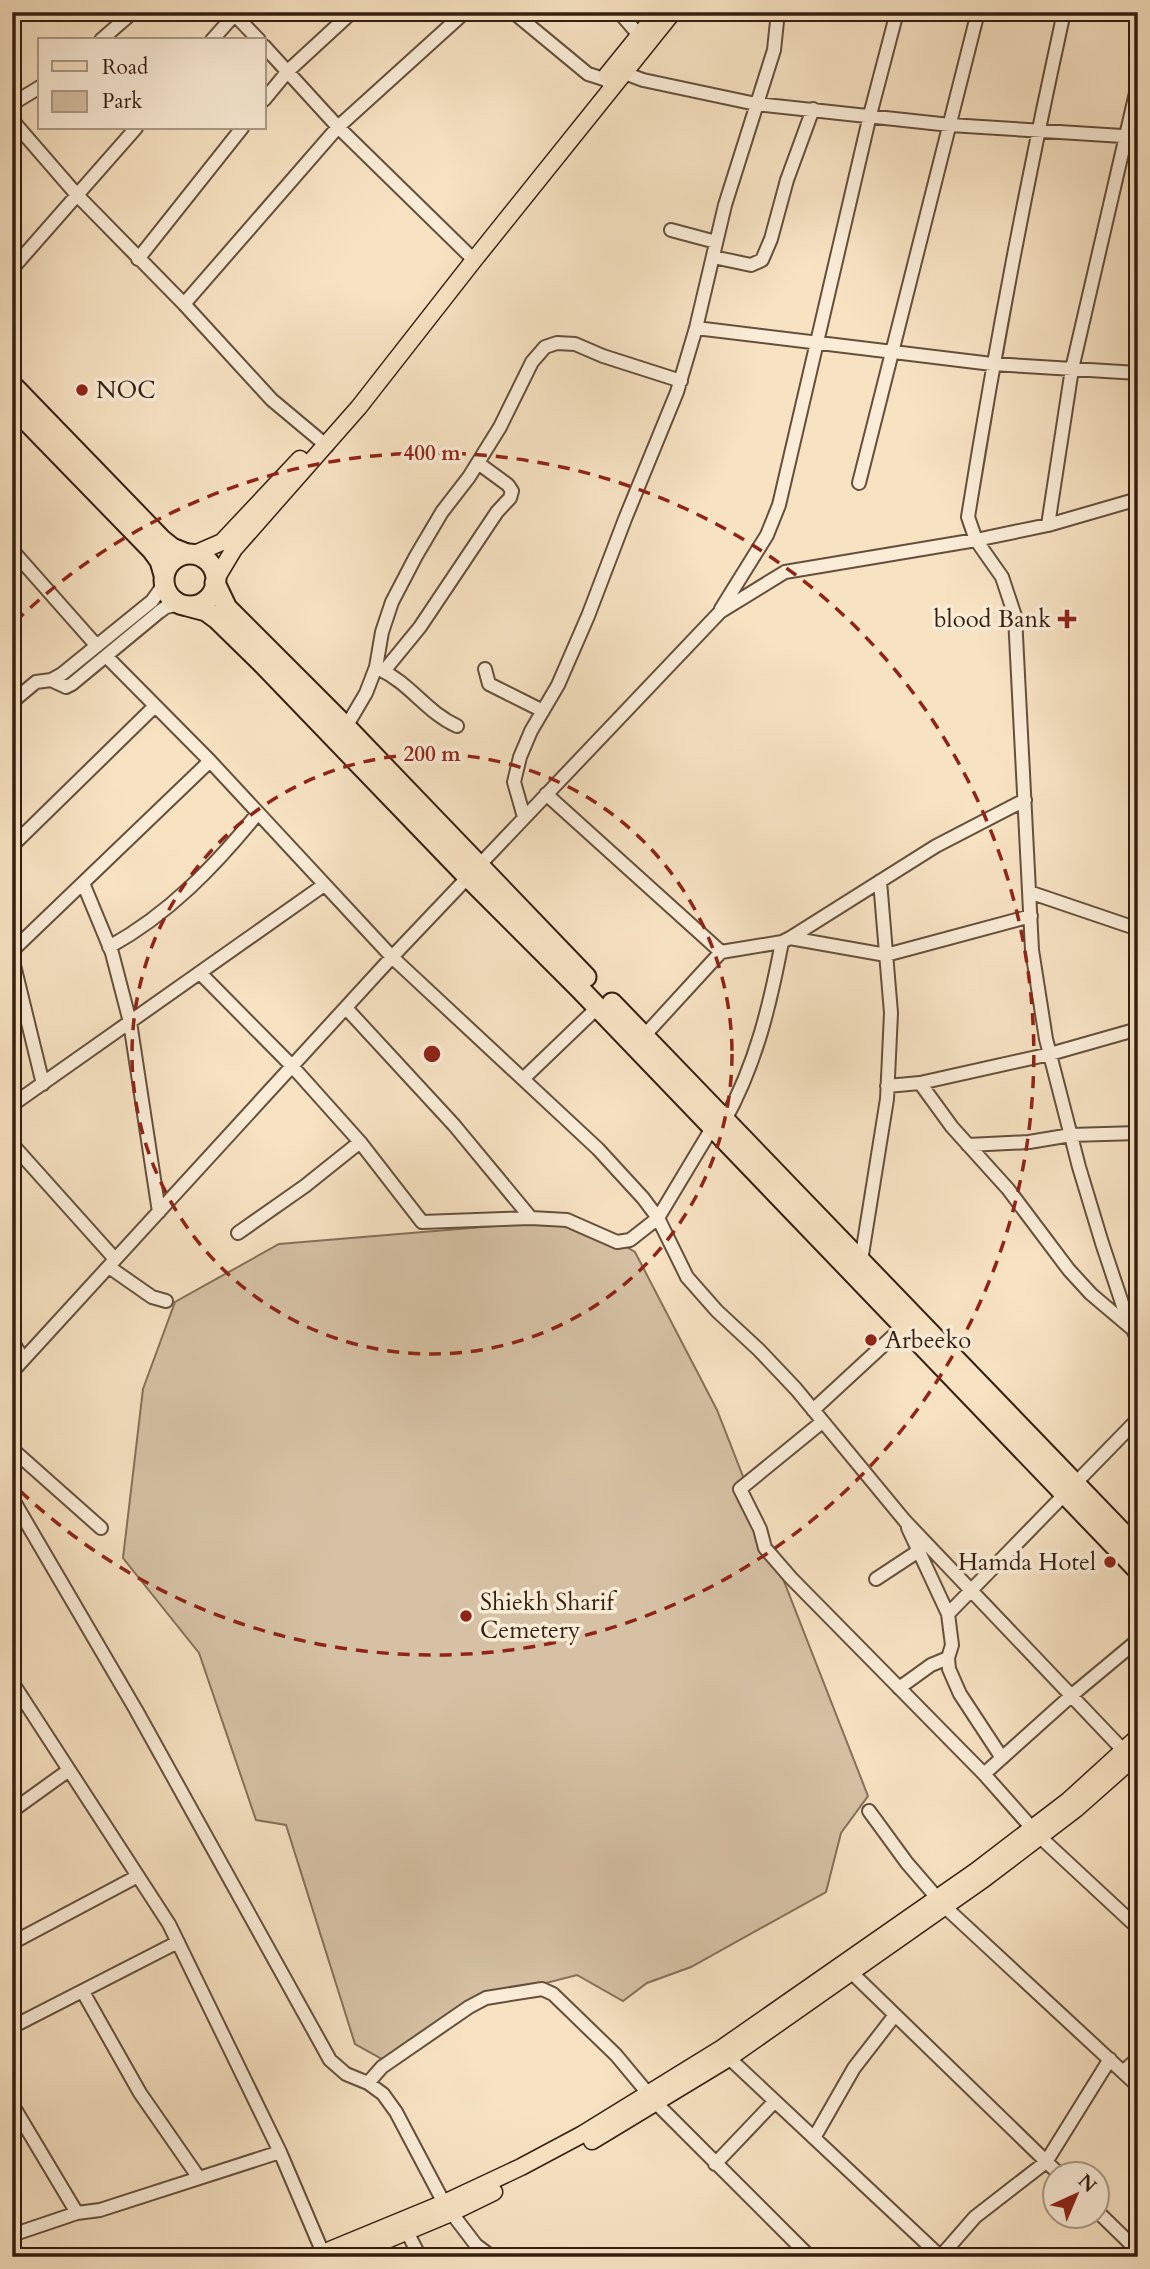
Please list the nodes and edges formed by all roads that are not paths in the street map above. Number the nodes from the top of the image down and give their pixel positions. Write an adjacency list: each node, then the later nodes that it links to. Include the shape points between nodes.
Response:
1 (133, 12): 14 (street)
2 (352, 12): 18 (street)
3 (465, 12): 29 (street)
4 (513, 12): 19 (street, via 589,74)
5 (619, 12): 13 (street)
6 (659, 12): 13 (main road)
7 (673, 12): 19 (main road)
8 (778, 12): 24 (street, via 774,50)
9 (897, 12): 26 (street)
10 (978, 12): 28 (street)
11 (1065, 12): 32 (street)
12 (235, 13): 15 (street); 16 (street)
13 (639, 35): 19 (main road)
14 (103, 38)
15 (214, 38)
16 (257, 38)
17 (266, 48): 18 (street)
18 (288, 71): 22 (street); 29 (street)
19 (613, 76): 24 (street); 37 (main road)
20 (1138, 84): 33 (street)
21 (38, 88): 23 (street)
22 (266, 98)
23 (12, 104)
24 (756, 104): 25 (street); 36 (street)
25 (813, 109): 26 (street); 38 (street, via 762,260 751,265)
26 (870, 115): 28 (street); 43 (street)
27 (12, 120): 34 (street)
28 (950, 125): 32 (street); 44 (street)
29 (338, 127): 37 (street); 41 (street)
30 (134, 130): 34 (street)
31 (240, 130): 39 (street)
32 (1038, 131): 33 (street); 45 (street)
33 (1131, 136): 46 (street)
34 (77, 195): 39 (street); 40 (street)
35 (671, 230): 36 (street)
36 (716, 242): 38 (street)
37 (470, 256): 51 (main road)
38 (713, 257): 42 (street)
39 (138, 259): 41 (street)
40 (12, 269)
41 (184, 304): 51 (street, via 272,400)
42 (696, 328): 43 (street); 48 (street)
43 (819, 342): 44 (street); 62 (street, via 779,505 767,535)
44 (894, 352): 45 (street); 53 (street)
45 (992, 364): 46 (street); 56 (street, via 968,517)
46 (1072, 369): 47 (street); 55 (street)
47 (1138, 373)
48 (681, 381): 52 (street, via 575,344 545,347 532,362); 70 (street, via 588,615)
49 (12, 385): 58 (highway, via 162,540)
50 (12, 406): 59 (highway, via 152,551 160,561)
51 (323, 442): 58 (main road, via 228,537); 60 (main road, via 234,549)
52 (478, 463): 65 (street, via 442,512 393,602 382,632); 65 (street, via 508,485 510,498 420,627)
53 (859, 483)
54 (1138, 499): 55 (street)
55 (1048, 525): 56 (street)
56 (976, 540): 62 (street, via 785,572); 75 (street, via 1002,577 1015,617)
57 (12, 550): 63 (street)
58 (190, 554): 59 (highway, via 172,561); 60 (highway, via 209,563)
59 (164, 580): 61 (highway, via 172,598); 63 (street, via 152,601)
60 (216, 581): 61 (highway, via 204,602); 72 (highway, via 227,608)
61 (184, 605): 64 (street, via 166,607); 79 (highway, via 217,619)
62 (720, 612): 74 (street)
63 (96, 645): 67 (street)
64 (106, 656): 67 (street, via 66,687); 69 (street)
65 (380, 669): 71 (street, via 439,718); 72 (street)
66 (485, 669): 70 (street, via 489,684)
67 (51, 680): 68 (street, via 36,682)
68 (12, 702)
69 (155, 706): 73 (street); 78 (street)
70 (543, 711): 77 (street, via 520,757 514,782)
71 (457, 726)
72 (346, 727): 79 (highway)
73 (209, 761): 76 (street); 81 (street)
74 (545, 794): 77 (street); 89 (street)
75 (1024, 800): 80 (street); 83 (street)
76 (258, 813): 82 (street); 87 (street, via 222,857 169,908)
77 (524, 817): 79 (street)
78 (12, 846)
79 (474, 872): 92 (street); 95 (highway); 98 (highway)
80 (880, 881): 86 (street); 90 (street)
81 (83, 883): 87 (street); 88 (street)
82 (324, 885): 92 (street); 93 (street)
83 (1029, 892): 84 (street); 85 (street)
84 (1031, 916): 90 (street); 99 (street, via 1032,950)
85 (1138, 929)
86 (786, 940): 89 (street); 90 (street); 106 (street, via 756,1053 741,1092)
87 (110, 947): 96 (street)
88 (12, 951)
89 (721, 952): 98 (street)
90 (886, 955): 104 (street, via 891,1013)
91 (12, 957): 103 (street)
92 (392, 957): 94 (street); 101 (street)
93 (200, 973): 96 (street); 100 (street)
94 (346, 1008): 100 (street); 113 (street, via 454,1125)
95 (597, 1008): 101 (street); 106 (highway)
96 (130, 1022): 103 (street); 112 (street)
97 (1138, 1029): 99 (street)
98 (644, 1036): 106 (highway)
99 (1050, 1054): 102 (street); 108 (street)
100 (292, 1066): 109 (street); 112 (street)
101 (523, 1079): 114 (street, via 598,1149)
102 (920, 1083): 104 (street); 111 (street)
103 (43, 1084): 105 (street)
104 (887, 1086): 117 (street)
105 (12, 1105)
106 (719, 1124): 114 (street); 117 (highway)
107 (1138, 1133): 108 (street)
108 (1071, 1135): 111 (street); 120 (street)
109 (360, 1142): 113 (street, via 422,1222); 115 (street)
110 (12, 1144): 116 (street)
111 (968, 1145): 120 (street, via 1069,1270)
112 (159, 1212): 116 (street)
113 (531, 1218): 114 (street, via 567,1220 617,1242 629,1240)
114 (657, 1219): 124 (street, via 687,1277)
115 (238, 1233)
116 (112, 1263): 118 (street, via 152,1297); 122 (street)
117 (859, 1270): 119 (highway); 128 (highway)
118 (166, 1301)
119 (904, 1326): 124 (street); 128 (highway)
120 (1135, 1335)
121 (12, 1340): 122 (street)
122 (23, 1360): 123 (street)
123 (12, 1372)
124 (813, 1410): 126 (street)
125 (1138, 1419): 128 (street)
126 (822, 1422): 130 (street); 141 (street, via 739,1492 765,1548)
127 (12, 1449): 131 (street)
128 (1070, 1488): 132 (highway); 134 (highway); 136 (street)
129 (12, 1498): 165 (street, via 136,1710 330,2060 346,2074)
130 (905, 1521): 133 (street); 136 (street)
131 (101, 1528)
132 (1138, 1549)
133 (917, 1552): 135 (street); 137 (street)
134 (1138, 1570)
135 (876, 1579)
136 (970, 1591): 137 (street); 142 (street)
137 (947, 1614): 139 (street, via 952,1645)
138 (1138, 1640): 142 (street)
139 (948, 1658): 141 (street); 146 (street, via 960,1694)
140 (12, 1682): 143 (street)
141 (899, 1688): 148 (street)
142 (1072, 1695): 145 (street); 146 (street)
143 (17, 1701): 147 (street)
144 (1138, 1737): 145 (main road)
145 (1131, 1752): 151 (main road)
146 (1002, 1758): 148 (street)
147 (69, 1770): 149 (street); 152 (street)
148 (984, 1774): 151 (street)
149 (12, 1811)
150 (869, 1811): 153 (street)
151 (1035, 1831): 153 (main road, via 976,1871); 154 (street)
152 (138, 1877): 155 (street); 156 (street)
153 (941, 1902): 157 (main road); 163 (street); 167 (main road)
154 (1138, 1928)
155 (178, 1942): 158 (street); 171 (street)
156 (12, 1943)
157 (850, 1972): 159 (street); 161 (main road)
158 (83, 1992): 160 (street); 176 (street, via 140,2093)
159 (895, 2015): 170 (street, via 854,2067); 172 (street)
160 (13, 2025)
161 (729, 2058): 167 (main road); 168 (street)
162 (1138, 2058): 164 (street)
163 (1110, 2060): 164 (street); 173 (street)
164 (1123, 2072): 166 (street)
165 (368, 2083): 167 (street, via 382,2067 469,2007 486,1998 542,1989 553,1994 617,2055); 177 (street, via 396,2112)
166 (1138, 2086)
167 (652, 2099): 174 (street); 177 (main road)
168 (775, 2101): 170 (street); 174 (street)
169 (12, 2105): 178 (street)
170 (814, 2138): 185 (street)
171 (280, 2152): 176 (street); 183 (street)
172 (1044, 2160)
173 (1047, 2160)
174 (715, 2164): 188 (street)
175 (1042, 2165): 185 (street, via 975,2217)
176 (200, 2178): 178 (street)
177 (447, 2208): 179 (main road); 187 (street, via 476,2245)
178 (77, 2213): 181 (street)
179 (404, 2226): 183 (main road); 184 (main road); 186 (street)
180 (1112, 2226): 182 (street)
181 (12, 2235)
182 (1138, 2251)
183 (318, 2255)
184 (350, 2256)
185 (941, 2256)
186 (420, 2257)
187 (492, 2257)
188 (810, 2257)

